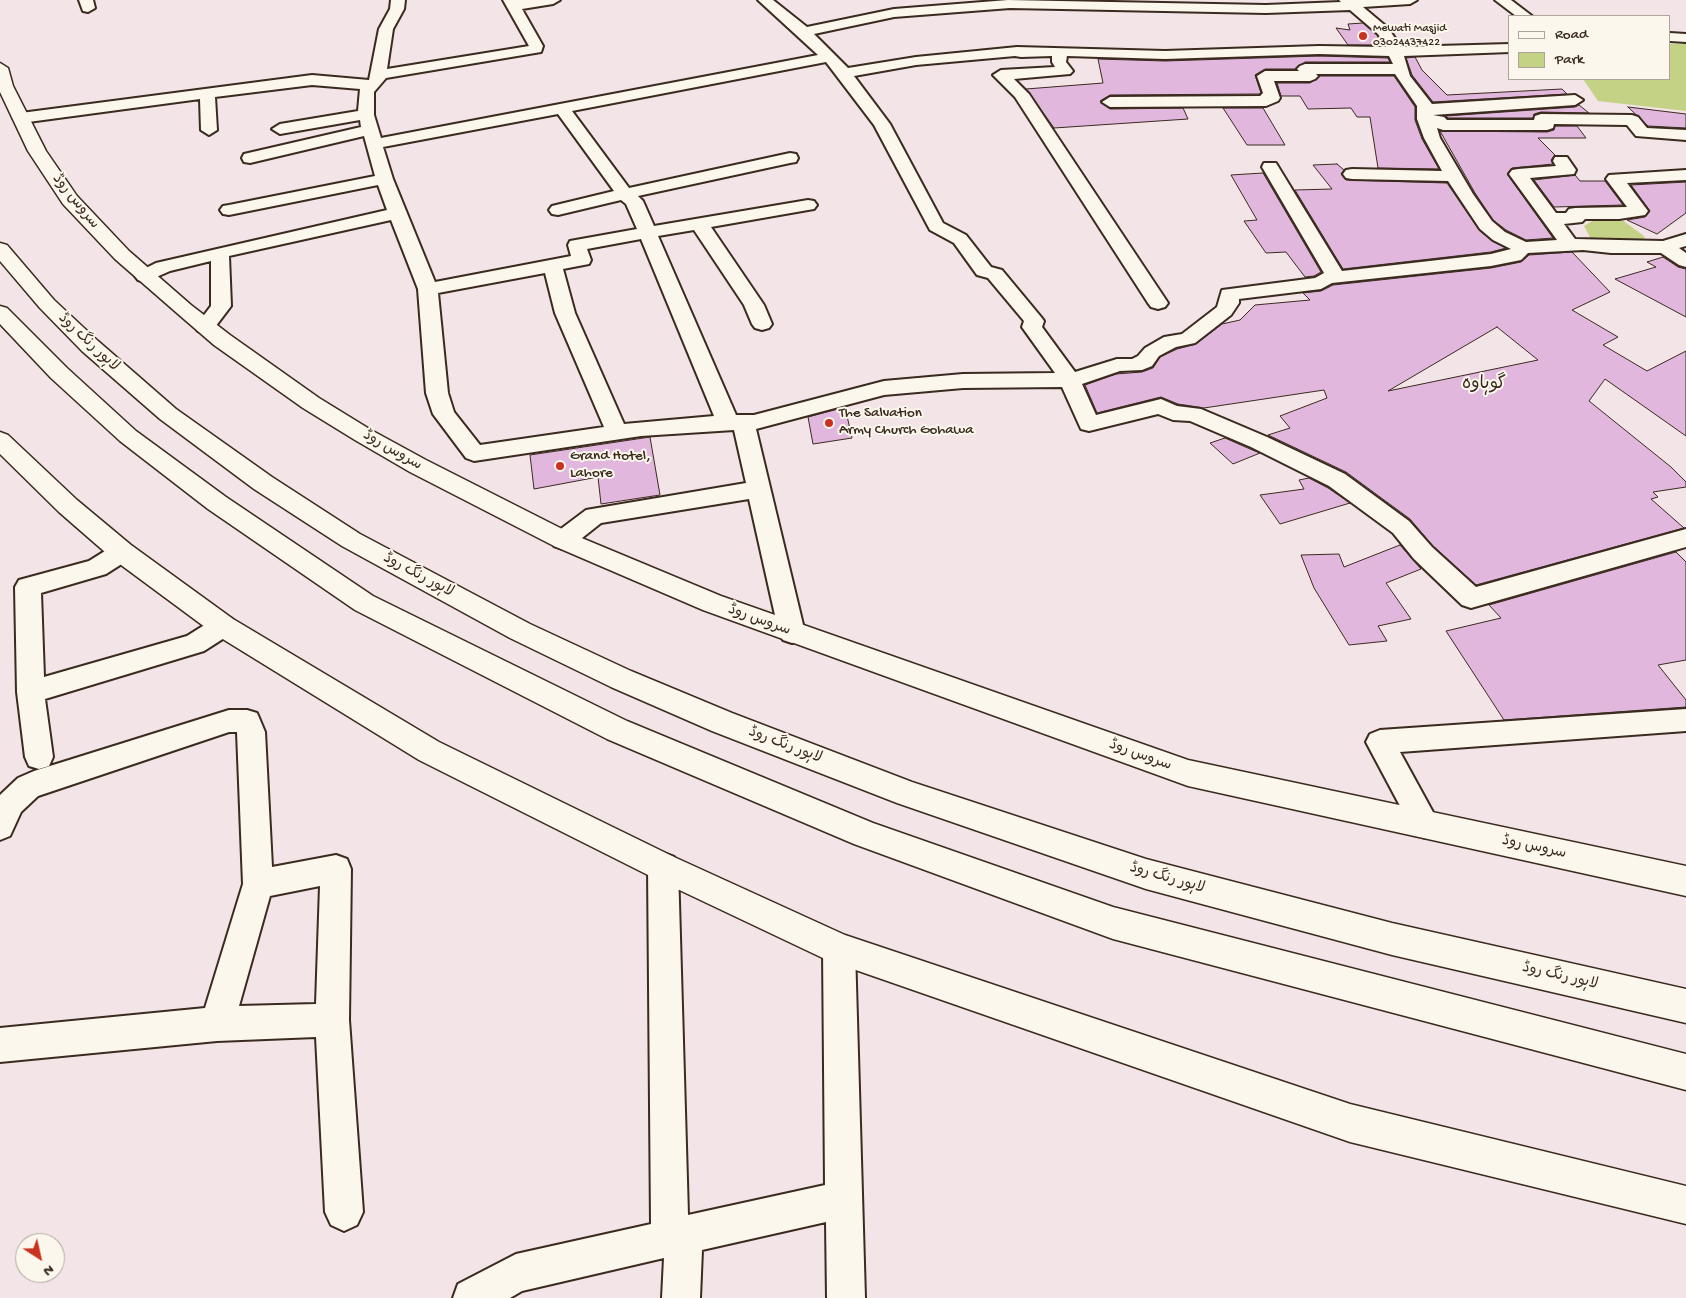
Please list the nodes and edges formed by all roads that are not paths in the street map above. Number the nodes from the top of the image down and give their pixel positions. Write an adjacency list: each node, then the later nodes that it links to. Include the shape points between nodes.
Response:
1 (398, 0): 19 (street, via 397,9 386,29)
2 (553, 0): 6 (street)
3 (764, 0): 9 (street)
4 (1410, 0): 7 (street)
5 (1502, 0): 8 (street)
6 (512, 3): 19 (street, via 536,49)
7 (1350, 3): 9 (street, via 1266,9 1010,4 894,13); 14 (street, via 1383,31)
8 (1524, 15)
9 (804, 32): 15 (street)
10 (1671, 37): 11 (street)
11 (1686, 38)
12 (1508, 48): 14 (street)
13 (1060, 51): 14 (street, via 1165,55 1320,50); 18 (street, via 1017,51 916,61); 59 (street, via 1059,62 1065,71 1001,75 1021,94)
14 (1395, 52): 17 (street)
15 (829, 58): 18 (street); 23 (street)
16 (0, 68): 25 (main road, سروس روڈ)
17 (1401, 70): 22 (street, via 1305,69 1310,76 1265,76 1272,98 1268,97 1266,101); 24 (street)
18 (844, 73): 64 (street, via 882,124 936,226 960,238 984,271 996,274 1034,321 1032,327)
19 (376, 80): 20 (street, via 312,80); 27 (street, via 365,95)
20 (207, 93): 25 (street); 28 (street)
21 (1575, 100): 24 (street)
22 (1110, 102)
23 (562, 108): 27 (street); 39 (street)
24 (1425, 114): 29 (street, via 1443,125 1547,125 1541,119 1632,120 1642,133); 37 (street, via 1432,138)
25 (20, 118): 55 (main road, سروس روڈ, via 53,177 70,200 95,229)
26 (280, 129): 27 (street)
27 (370, 129): 30 (street); 38 (street)
28 (210, 130)
29 (1686, 135)
30 (250, 158)
31 (790, 158): 39 (street)
32 (1561, 161): 44 (street, via 1568,170 1518,174)
33 (1686, 166): 36 (street, via 1679,166)
34 (1270, 167): 56 (street)
35 (1352, 174): 37 (street)
36 (1686, 175): 44 (street, via 1615,179 1639,211 1575,213 1576,218)
37 (1454, 176): 50 (street, via 1486,224 1499,236)
38 (384, 179): 41 (street); 43 (street)
39 (624, 195): 42 (street); 46 (street, via 634,201)
40 (808, 205): 45 (street)
41 (229, 210)
42 (558, 210)
43 (397, 213): 52 (street); 57 (street)
44 (1551, 218): 48 (street)
45 (700, 225): 46 (street); 62 (street, via 754,305)
46 (648, 234): 54 (street, via 577,245 582,260); 65 (street)
47 (1686, 240): 49 (street)
48 (1570, 245): 49 (street); 50 (street)
49 (1665, 247): 53 (street)
50 (1523, 248): 56 (street, via 1514,256 1490,260)
51 (0, 249): 83 (main road, لاہور رنگ روڈ, via 47,304 90,346 168,414 263,483 351,540 520,631 621,679 908,794 1146,874 1392,939)
52 (220, 253): 55 (street); 63 (street, via 221,306)
53 (1686, 262)
54 (553, 266): 57 (street); 66 (street, via 565,312)
55 (145, 276): 63 (main road, سروس روڈ)
56 (1336, 277): 58 (street, via 1322,282 1247,290)
57 (428, 289): 66 (street, via 437,393 444,414 474,453)
58 (1229, 296): 60 (street); 64 (street, via 1224,312 1188,339 1166,344 1135,365 1117,365)
59 (1158, 303)
60 (1203, 307)
61 (0, 312): 87 (main road, via 59,373 128,436 217,503 364,603 618,730 865,834 1113,923)
62 (762, 324)
63 (206, 327): 70 (main road, سروس روڈ, via 362,435)
64 (1070, 380): 65 (street, via 963,381 884,388 754,422); 69 (street, via 1089,424 1161,406 1173,413 1193,414 1337,480 1401,527 1423,553 1471,598)
65 (735, 423): 66 (street); 68 (street)
66 (617, 432)
67 (0, 440): 71 (main road, via 68,506)
68 (758, 489): 70 (street, via 594,516); 73 (street)
69 (1686, 538)
70 (563, 540): 73 (main road, سروس روڈ)
71 (122, 552): 72 (main road); 74 (street, via 97,568 28,587)
72 (223, 626): 74 (street, via 195,644); 79 (main road, via 429,751)
73 (792, 633): 77 (main road, سروس روڈ, via 1188,773)
74 (31, 692): 76 (street)
75 (1686, 720): 77 (street, via 1380,742)
76 (40, 757)
77 (1425, 824): 80 (main road, سروس روڈ)
78 (0, 827): 81 (street, via 10,804 28,788 44,780 229,721 247,721 251,732)
79 (662, 867): 82 (main road); 91 (street)
80 (1686, 881)
81 (258, 884): 84 (street, via 336,869); 85 (street)
82 (839, 949): 88 (street); 89 (main road, via 1350,1124)
83 (1686, 1006)
84 (332, 1020): 85 (street); 90 (street)
85 (217, 1024): 86 (street)
86 (0, 1045)
87 (1686, 1072)
88 (844, 1199): 91 (street); 94 (street)
89 (1686, 1205)
90 (344, 1212)
91 (677, 1236): 92 (street, via 516,1273); 93 (street)
92 (472, 1298)
93 (681, 1298)
94 (846, 1298)

